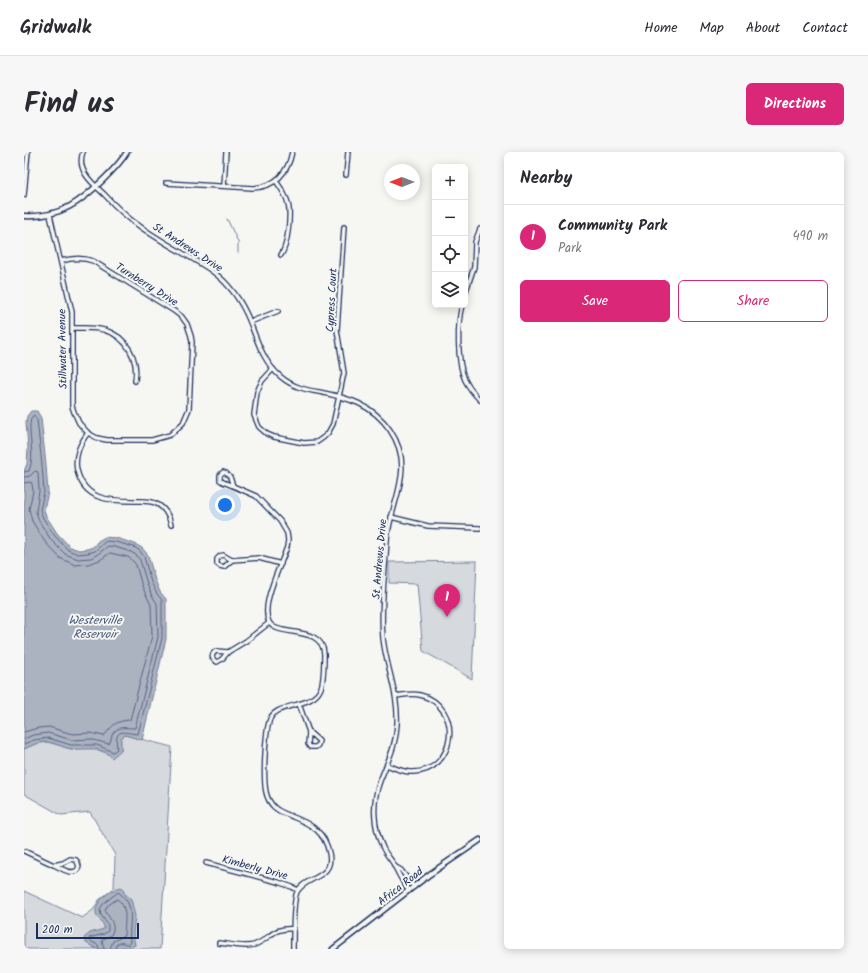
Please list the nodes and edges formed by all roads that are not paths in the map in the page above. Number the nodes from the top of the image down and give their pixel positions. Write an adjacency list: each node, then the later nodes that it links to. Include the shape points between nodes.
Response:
1 (28, 152): 12 (street)
2 (83, 152): 11 (street, St Andrews Drive, via 82,167)
3 (127, 152): 11 (street)
4 (226, 152): 10 (street)
5 (292, 152): 8 (street, via 287,169)
6 (348, 152): 7 (street)
7 (346, 174)
8 (276, 181): 10 (street, via 256,188); 17 (street, via 285,194 289,209 286,244)
9 (166, 183): 10 (street)
10 (224, 186)
11 (96, 187): 13 (street, via 73,206); 22 (street, St Andrews Drive, via 137,225 224,281 240,301)
12 (24, 195)
13 (50, 215): 14 (street); 18 (street, Stillwater Avenue)
14 (24, 216)
15 (344, 227): 26 (street, Cypress Court, via 337,334 344,373)
16 (480, 229): 19 (street, via 475,242 474,267)
17 (281, 255)
18 (61, 261): 23 (street, Stillwater Avenue, via 72,308); 28 (street, Turnberry Drive, via 82,258 100,265 174,311 185,322 191,336 189,409 175,432 164,438 152,440 107,440)
19 (468, 285)
20 (461, 308): 27 (street, via 458,333 462,371 466,382)
21 (278, 311): 22 (street)
22 (250, 322): 24 (street, St Andrews Drive, via 263,355)
23 (73, 328): 25 (street, via 105,330 122,340 133,357); 28 (street, Stillwater Avenue, via 72,406 79,423)
24 (273, 369): 26 (street, St Andrews Drive, via 286,381 300,388); 26 (street, Cypress Court, via 260,384 254,410 258,425 269,435 306,444 321,440 331,429)
25 (135, 381)
26 (339, 397): 30 (street, St Andrews Drive, via 354,401 374,412 396,440 402,472 399,493)
27 (480, 400)
28 (88, 433): 31 (street, via 76,460 78,475 85,487 106,500 156,503 166,512)
29 (234, 486): 34 (street, via 256,496 287,533 287,547)
30 (391, 517): 32 (street, via 428,526); 37 (street, St Andrews Drive, via 387,540 383,629 384,648)
31 (172, 525)
32 (480, 528)
33 (232, 560): 34 (street, via 255,558)
34 (281, 564): 35 (street, via 266,605)
35 (270, 623): 36 (street); 38 (street, via 274,627 313,636 323,647 320,690 313,698)
36 (228, 652)
37 (396, 696): 40 (street, St Andrews Drive, via 397,731); 40 (street, via 417,694 434,701 448,719 450,738 442,757 424,770 401,771)
38 (299, 704): 39 (street); 47 (street, via 277,712 270,718 264,779 266,793 274,807 283,814 313,827 323,838 328,850 330,861 325,872)
39 (309, 732)
40 (387, 765): 45 (street, St Andrews Drive, via 377,789 374,812 382,848)
41 (480, 840): 46 (street, Africa Road)
42 (24, 851): 44 (street)
43 (206, 863): 47 (street, Kimberly Drive, via 278,882)
44 (54, 865): 44 (street, via 72,873 79,865 73,859)
45 (394, 866): 46 (street, St Andrews Drive, via 401,870); 48 (street, St Andrews Drive)
46 (414, 887): 48 (street, Africa Road)
47 (298, 890): 49 (street)
48 (409, 891): 52 (street, Africa Road)
49 (294, 928): 50 (street, via 282,928 251,946); 51 (street)
50 (220, 943)
51 (293, 949)
52 (333, 949)

